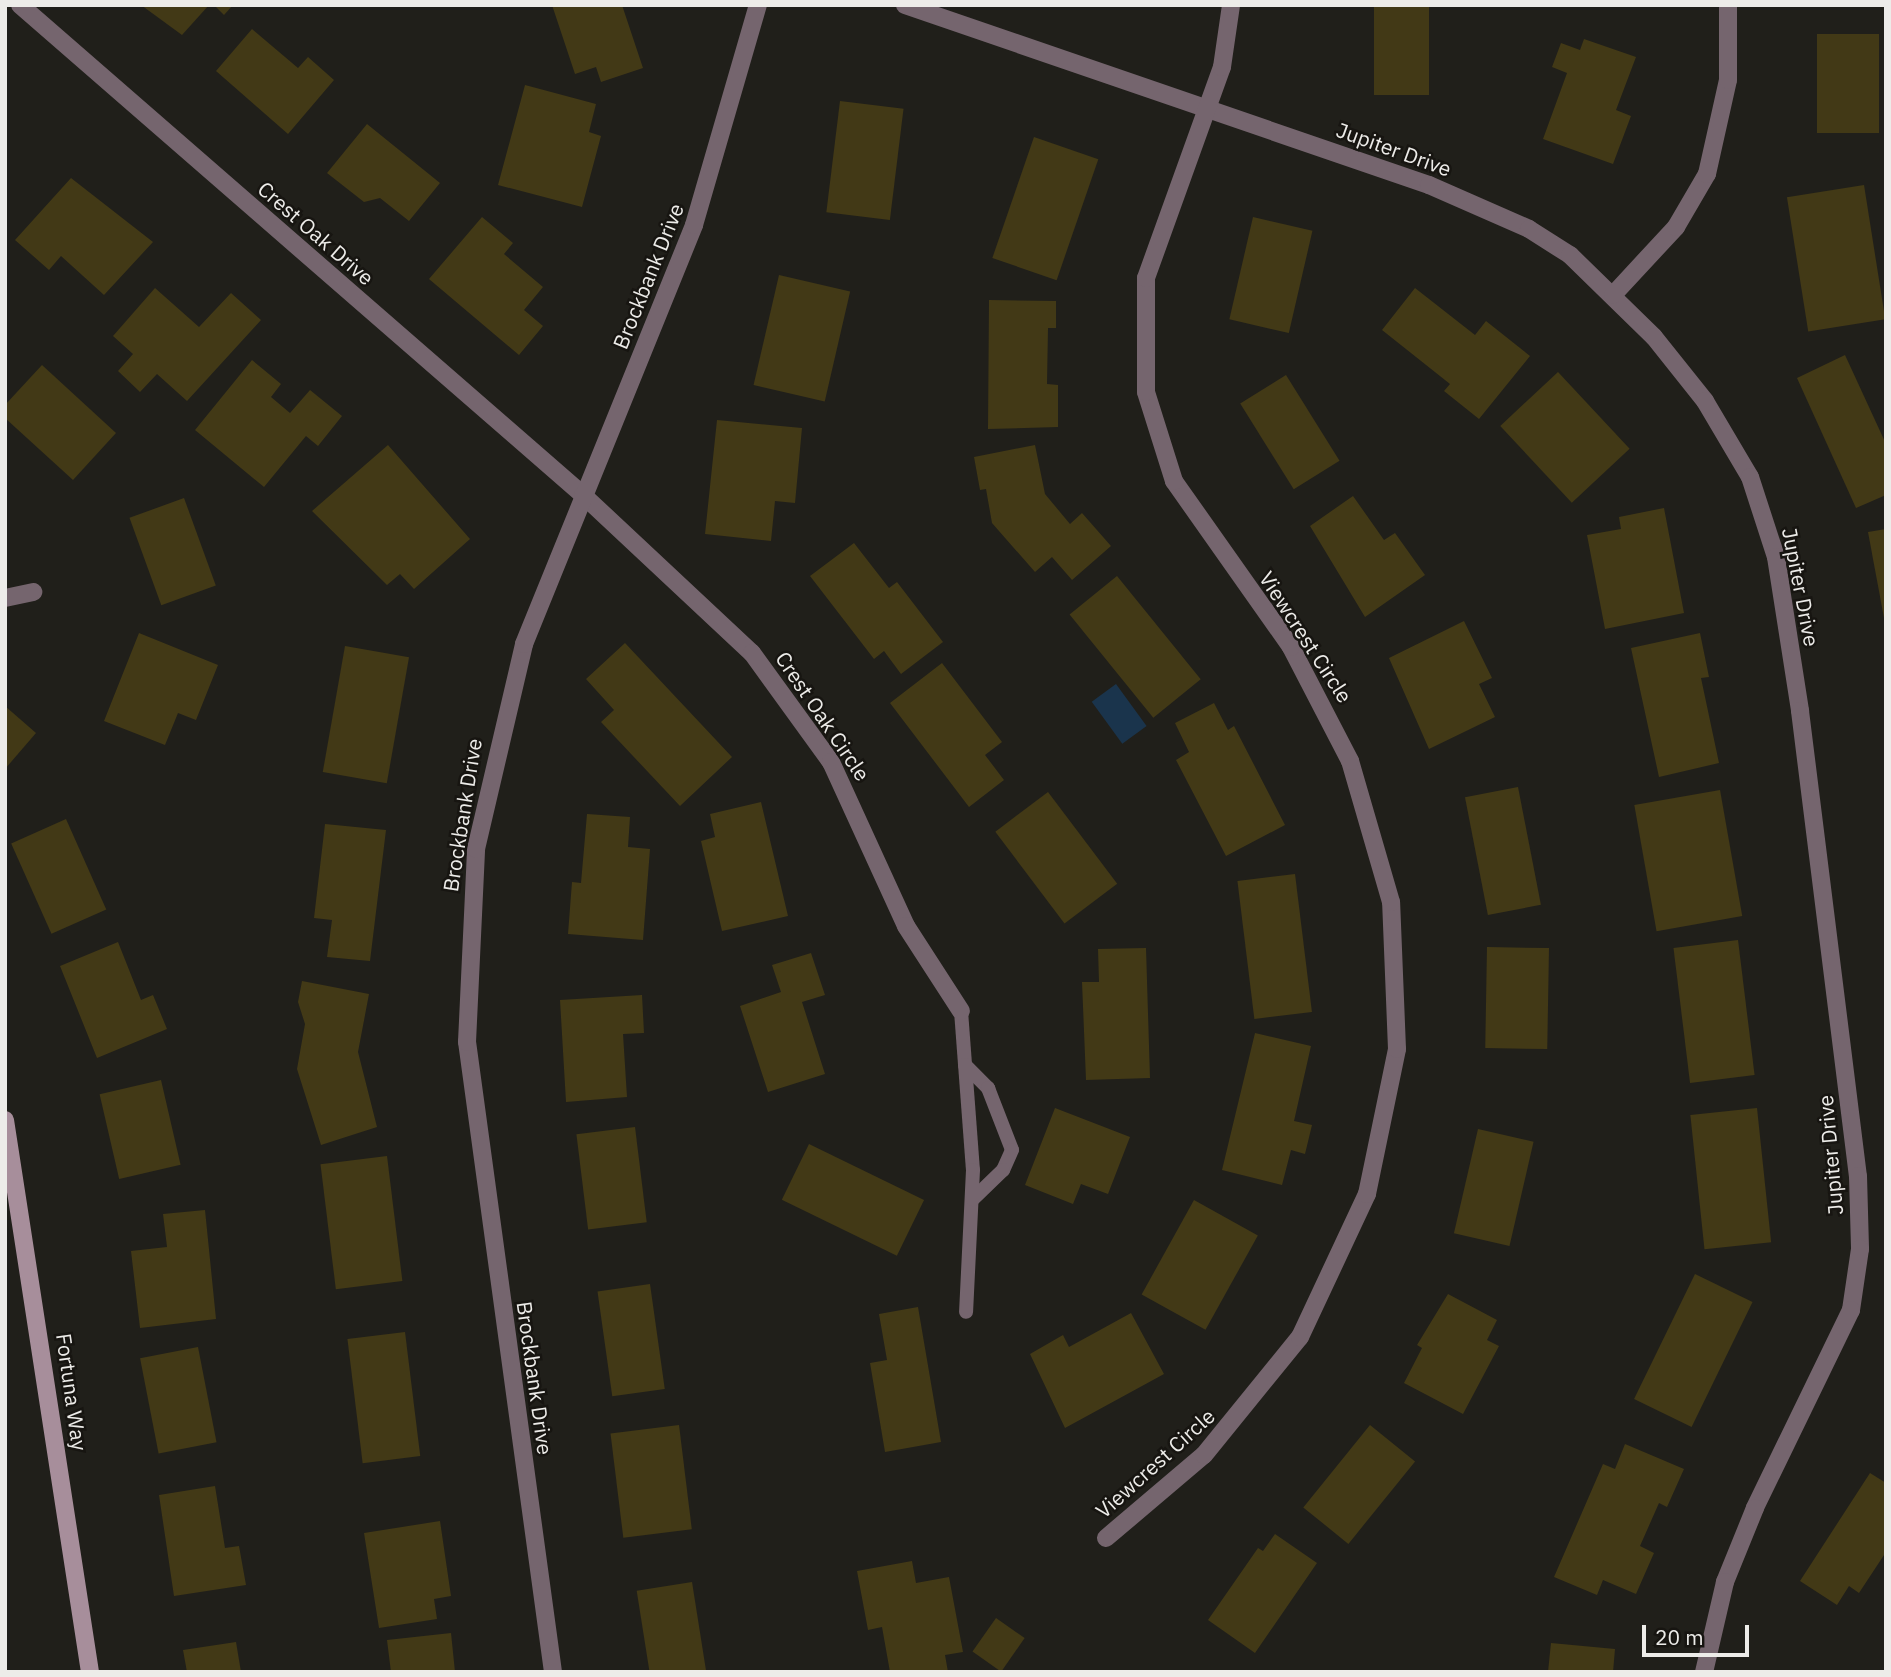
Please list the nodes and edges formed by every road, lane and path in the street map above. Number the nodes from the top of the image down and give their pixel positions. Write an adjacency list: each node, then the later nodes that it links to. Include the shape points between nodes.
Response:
1 (20, 5): 8 (street, Crest Oak Drive)
2 (758, 5): 8 (street, Brockbank Drive, via 708,188)
3 (905, 5): 6 (street, Jupiter Drive)
4 (1231, 5): 6 (street, Viewcrest Circle, via 1222,67)
5 (1728, 5): 7 (street, via 1728,80 1707,174 1676,227)
6 (1206, 108): 7 (street, Jupiter Drive, via 1492,210 1570,255); 16 (street, Viewcrest Circle, via 1146,278 1141,356 1148,403 1174,481 1291,647 1350,761 1391,902 1397,1049 1367,1194 1300,1337 1204,1455)
7 (1613, 295): 19 (street, Jupiter Drive, via 1705,401 1750,477 1776,557 1858,1176 1860,1249 1851,1310 1755,1508 1725,1582)
8 (583, 495): 11 (street, Crest Oak Circle, via 721,621 785,694 851,799 906,926); 18 (street, Brockbank Drive, via 503,713 476,849 466,980 473,1105)
9 (33, 592): 10 (street)
10 (5, 598)
11 (961, 1011): 12 (lane)
12 (965, 1065): 14 (lane); 14 (lane, via 988,1088 1012,1150 1003,1170)
13 (5, 1120): 17 (street, Fortuna Way)
14 (973, 1199): 15 (lane)
15 (966, 1312)
16 (1106, 1538)
17 (90, 1672)
18 (553, 1672)
19 (1704, 1672)

